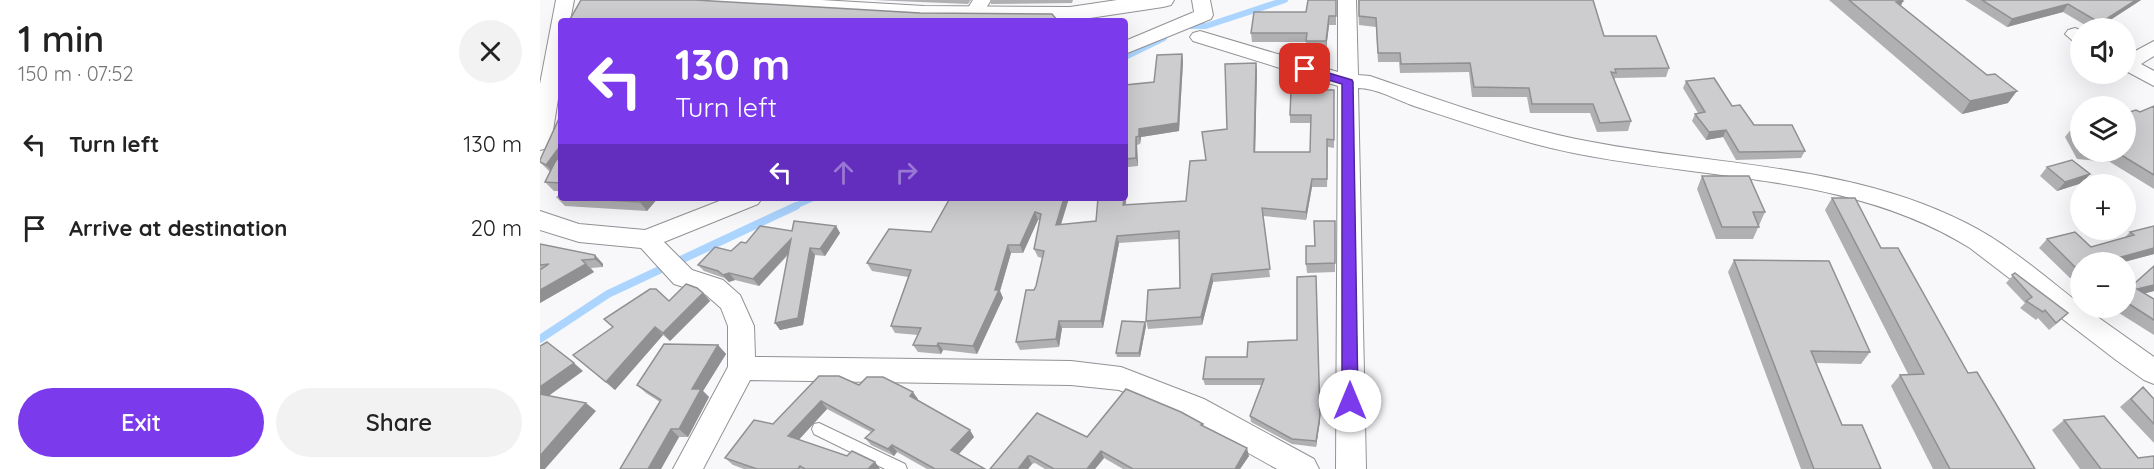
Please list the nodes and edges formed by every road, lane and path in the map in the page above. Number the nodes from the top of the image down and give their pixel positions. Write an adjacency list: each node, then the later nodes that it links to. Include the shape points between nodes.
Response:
1 (565, 0): 8 (street)
2 (702, 0): 6 (street)
3 (1163, 0): 7 (street, via 1070,14)
4 (1201, 0): 11 (street, via 1204,15)
5 (1347, 0): 16 (street)
6 (797, 3): 7 (street, via 924,13)
7 (977, 7)
8 (562, 18)
9 (1200, 37): 16 (street)
10 (558, 38): 17 (street)
11 (1128, 47)
12 (2154, 47): 13 (street)
13 (2136, 57)
14 (2136, 69): 15 (street)
15 (2154, 80)
16 (1348, 82): 22 (street, via 1363,81 1492,124 1592,150 1830,185 1896,204 1955,228 1992,250); 27 (street)
17 (540, 143)
18 (744, 201): 20 (street)
19 (540, 220): 20 (street, via 550,226)
20 (651, 244): 21 (street, via 683,278 714,287 731,302 741,326)
21 (742, 368): 24 (street, via 1071,373 1121,379 1194,408); 26 (street)
22 (2154, 372)
23 (819, 429): 25 (lane)
24 (1293, 467)
25 (896, 468)
26 (688, 469)
27 (1351, 469)

